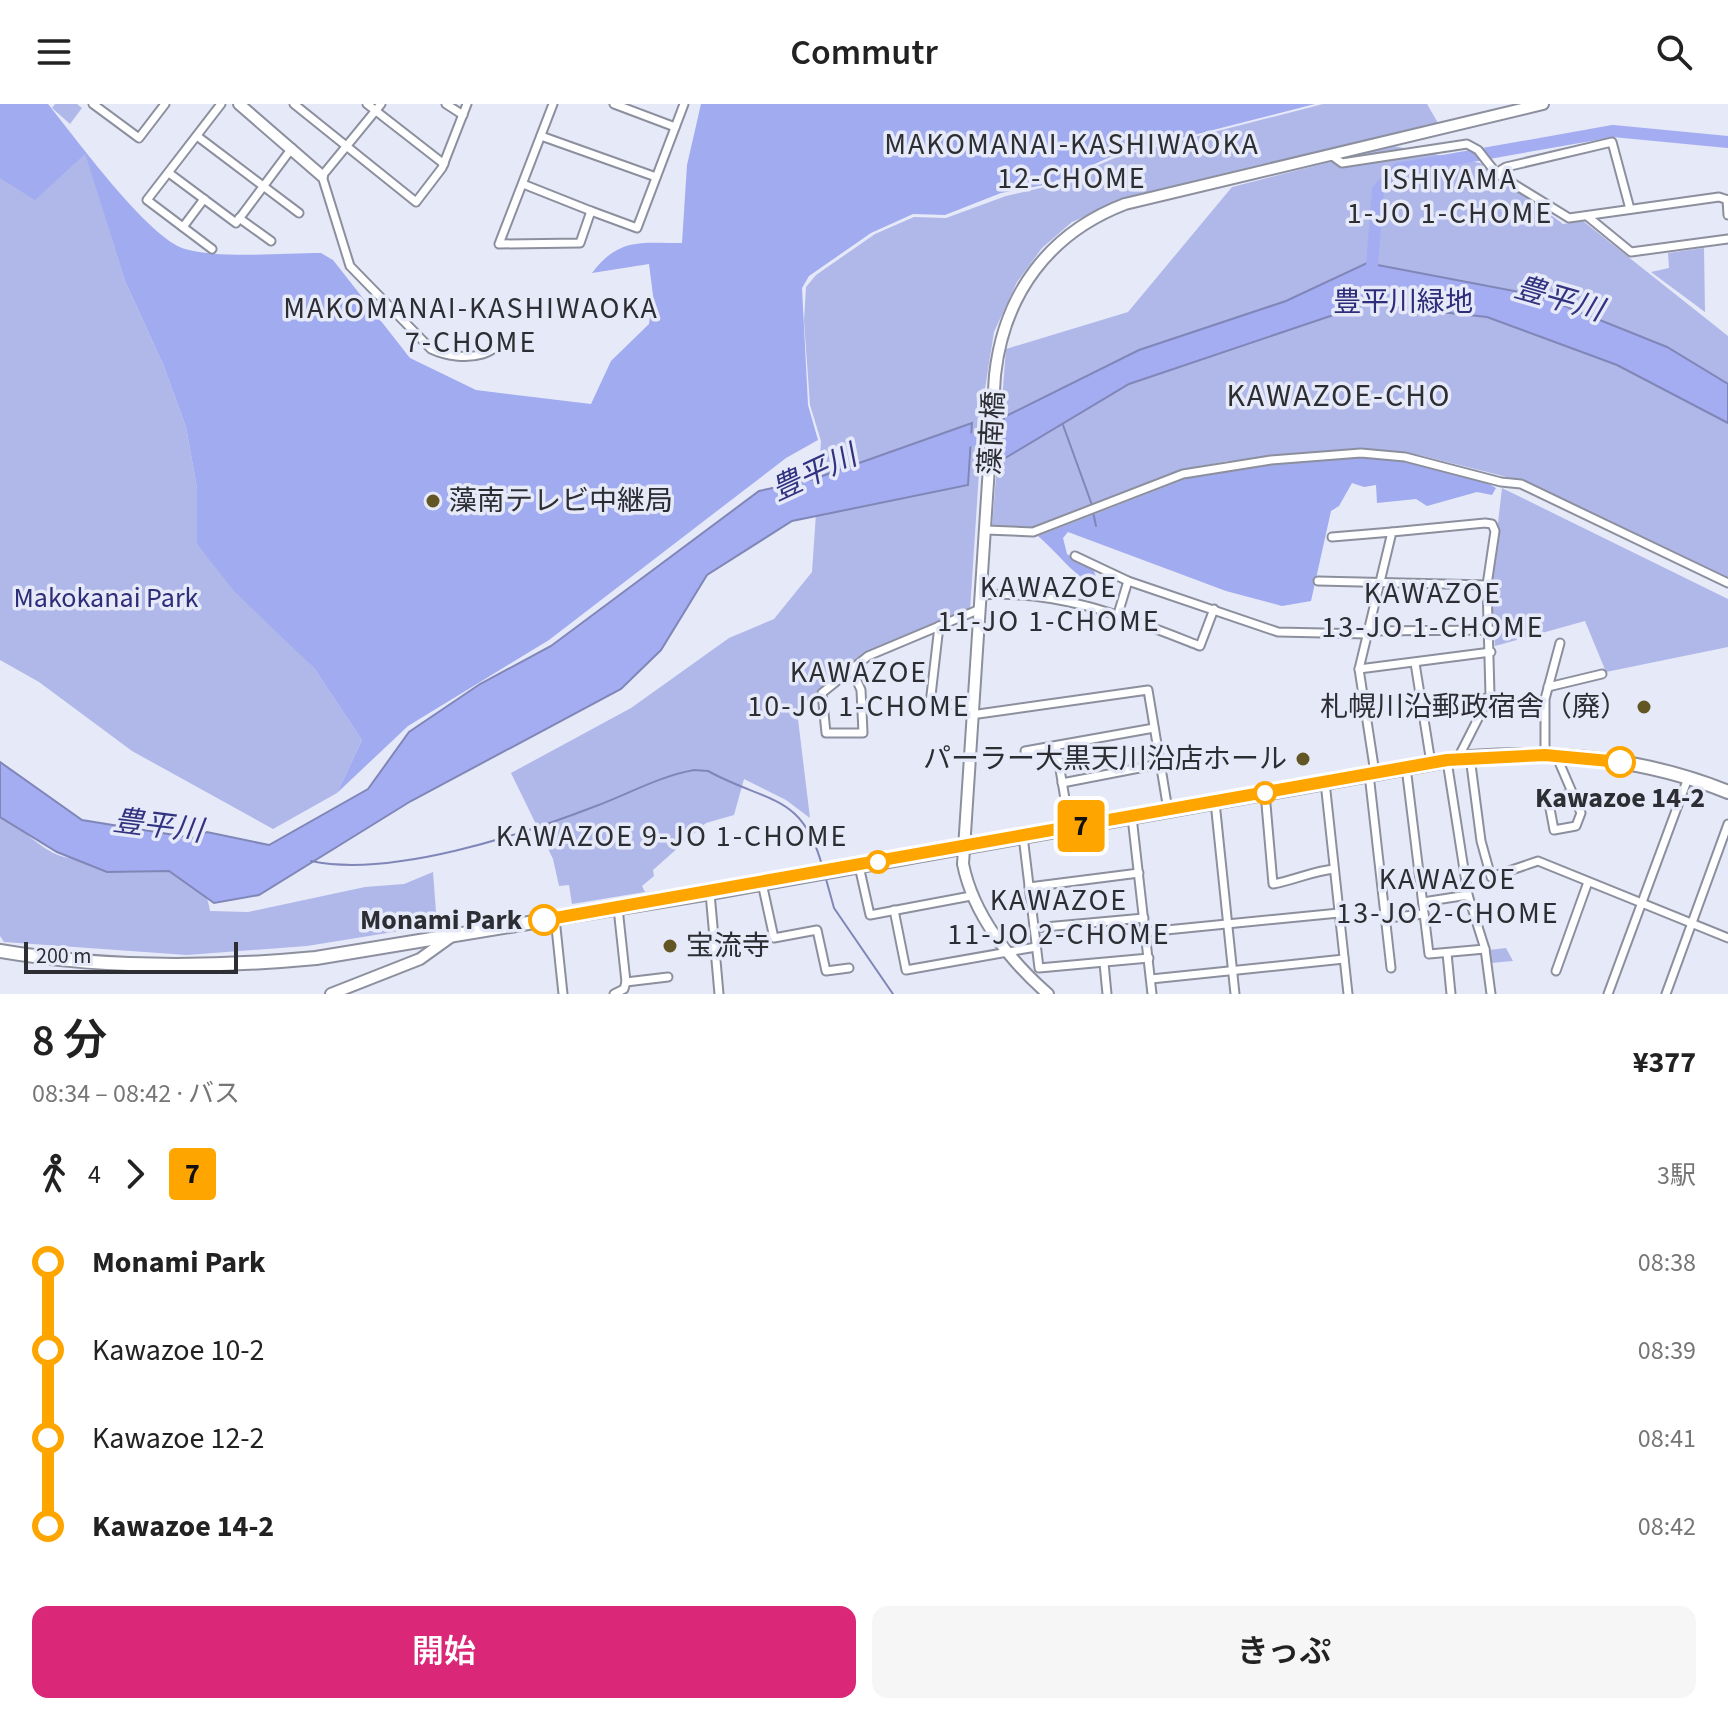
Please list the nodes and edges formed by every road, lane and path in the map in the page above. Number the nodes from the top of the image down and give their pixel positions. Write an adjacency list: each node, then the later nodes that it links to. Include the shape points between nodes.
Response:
1 (93, 104): 2 (street, via 139,138)
2 (165, 104)
3 (221, 104): 16 (street)
4 (239, 104): 19 (street)
5 (294, 104): 18 (street)
6 (367, 104): 13 (street)
7 (446, 104): 14 (street)
8 (467, 104): 14 (street)
9 (553, 104): 17 (street)
10 (614, 104): 15 (street)
11 (684, 104): 15 (street)
12 (1543, 104): 20 (street, 藻南橋)
13 (378, 108): 18 (street); 21 (street)
14 (463, 115): 21 (street)
15 (675, 127): 25 (street)
16 (197, 136): 22 (street); 27 (street)
17 (541, 136): 25 (street); 26 (street)
18 (346, 146): 21 (street, via 416,202); 24 (street)
19 (292, 148): 24 (street); 27 (street)
20 (1331, 155): 23 (street, via 1342,163 1467,144); 41 (street, 藻南橋, via 1140,200 1083,224 1048,251 1022,286 1000,339)
21 (444, 164)
22 (169, 173): 28 (street); 36 (street, via 147,200)
23 (1496, 173): 30 (street, via 1612,142); 34 (street, via 1569,218)
24 (322, 176): 40 (street, via 350,266 419,340 438,353 455,356 484,354 499,343)
25 (656, 177): 31 (street, via 637,228)
26 (523, 184): 31 (street); 31 (street, via 499,244 580,243)
27 (264, 186): 32 (street); 35 (street)
28 (204, 199): 35 (street, via 236,223); 36 (street)
29 (1728, 200): 30 (street); 33 (street)
30 (1630, 209): 34 (street)
31 (591, 211)
32 (299, 213)
33 (1728, 215)
34 (1587, 216): 37 (street, via 1631,252)
35 (239, 218): 38 (street)
36 (183, 227): 39 (street)
37 (1728, 239)
38 (271, 241)
39 (212, 249)
40 (512, 342)
41 (986, 530): 48 (street, via 1033,532 1202,469 1361,453 1405,457 1521,484); 50 (street, 藻南橋)
42 (1392, 532): 43 (street); 47 (street); 49 (street, via 1492,524)
43 (1332, 537)
44 (1075, 556): 45 (street)
45 (1128, 581): 52 (street); 53 (street)
46 (1318, 581): 47 (street)
47 (1380, 582): 49 (street); 56 (street)
48 (1728, 583)
49 (1487, 585): 55 (street)
50 (981, 595): 51 (street, 藻南橋); 53 (street, via 1055,596)
51 (980, 609): 54 (street); 65 (street, 藻南橋)
52 (1214, 609): 53 (street, via 1200,646); 56 (street, via 1278,632)
53 (1118, 614)
54 (939, 626): 61 (street, via 868,656); 65 (street, via 930,704)
55 (1491, 630): 56 (street); 58 (street)
56 (1368, 632): 60 (street)
57 (1560, 643): 63 (street)
58 (1491, 652): 59 (street); 64 (street)
59 (1415, 663): 60 (street); 66 (street)
60 (1359, 669): 75 (street)
61 (852, 670): 61 (street, via 861,690 863,733 826,733 822,693)
62 (1602, 674): 63 (street)
63 (1548, 687): 70 (street)
64 (1488, 698): 66 (street); 71 (street)
65 (972, 710): 67 (street, via 1148,690); 88 (street, 藻南橋)
66 (1422, 710): 72 (street)
67 (1154, 728): 68 (street); 73 (street)
68 (1056, 746): 69 (street); 78 (street)
69 (1025, 751)
70 (1551, 755): 71 (highway); 76 (highway, via 1643,765); 81 (street)
71 (1458, 758): 72 (highway); 92 (street, via 1491,877 1538,861); 96 (street)
72 (1431, 763): 74 (highway)
73 (1160, 764): 78 (street); 83 (street)
74 (1406, 767): 75 (highway); 98 (street)
75 (1372, 773): 77 (highway); 106 (street)
76 (1688, 776): 79 (highway); 99 (street)
77 (1325, 782): 80 (highway); 90 (street)
78 (1062, 783): 86 (street)
79 (1728, 792)
80 (1265, 793): 82 (highway); 90 (street, via 1273,884)
81 (1573, 794): 81 (street, via 1581,813 1576,826 1554,830 1548,798)
82 (1215, 802): 83 (highway); 107 (street)
83 (1168, 810): 84 (highway)
84 (1132, 817): 86 (highway); 91 (street)
85 (1728, 824): 108 (street)
86 (1070, 828): 87 (highway)
87 (1023, 836): 88 (highway); 94 (street)
88 (963, 847): 89 (highway); 97 (street, 藻南橋)
89 (859, 866): 93 (highway); 101 (street, via 870,915)
90 (1334, 869): 102 (street)
91 (1139, 873): 94 (street); 105 (street)
92 (1588, 882): 99 (street); 124 (street)
93 (762, 883): 95 (highway); 121 (street, via 774,938 817,930 826,971)
94 (1029, 887): 109 (street)
95 (710, 893): 100 (highway); 132 (street)
96 (1468, 895): 98 (street); 114 (street)
97 (971, 896): 101 (street); 116 (street)
98 (1423, 902): 103 (street)
99 (1640, 903): 108 (street); 140 (street)
100 (618, 908): 104 (highway); 127 (street)
101 (894, 910): 116 (street, via 906,970)
102 (1339, 913): 107 (street); 119 (street)
103 (1424, 914): 106 (street); 117 (street, via 1429,954)
104 (555, 918): 111 (highway); 130 (street)
105 (1144, 918): 109 (street); 110 (street)
106 (1386, 918): 122 (street)
107 (1228, 925): 110 (street); 123 (street)
108 (1692, 925): 112 (street); 141 (street)
109 (1034, 928): 113 (street)
110 (1146, 932): 118 (street)
111 (452, 936): 115 (highway, via 256,964 108,964); 128 (street)
112 (1728, 938)
113 (1036, 947): 116 (street); 120 (street, via 1039,968)
114 (1485, 949): 117 (street); 139 (street)
115 (0, 951)
116 (1008, 953): 133 (street)
117 (1447, 953): 138 (street)
118 (1149, 958): 120 (street); 126 (street)
119 (1344, 959): 123 (street); 137 (street)
120 (1104, 963): 134 (street)
121 (849, 968)
122 (1391, 968)
123 (1233, 969): 126 (street); 136 (street)
124 (1556, 971)
125 (668, 977): 127 (street)
126 (1151, 979): 135 (street)
127 (626, 982): 131 (street)
128 (362, 988): 129 (street)
129 (331, 994)
130 (563, 994)
131 (614, 994)
132 (719, 994)
133 (1048, 994)
134 (1107, 994)
135 (1152, 994)
136 (1235, 994)
137 (1348, 994)
138 (1451, 994)
139 (1491, 994)
140 (1608, 994)
141 (1666, 994)

